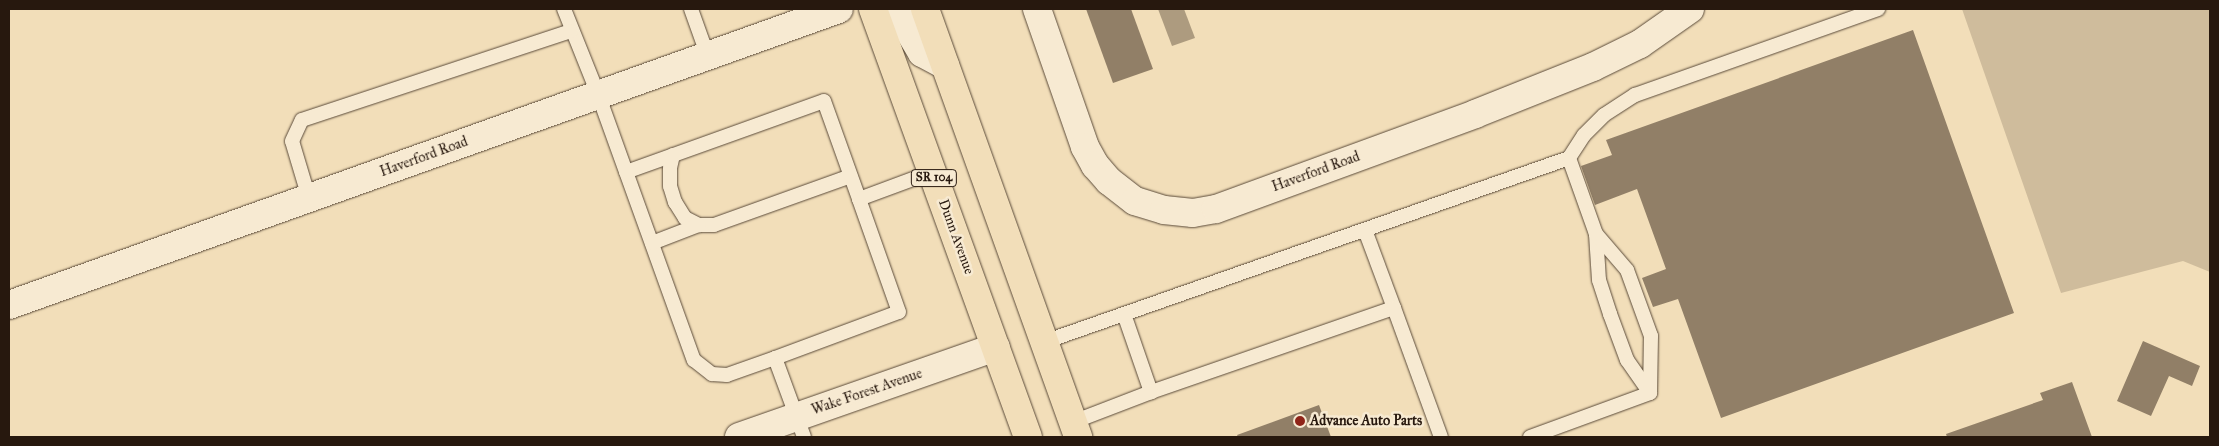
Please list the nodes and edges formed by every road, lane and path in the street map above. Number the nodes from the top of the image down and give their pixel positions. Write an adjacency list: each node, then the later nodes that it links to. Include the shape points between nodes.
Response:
1 (564, 9): 10 (lane)
2 (691, 9): 11 (lane)
3 (839, 9): 11 (street, Haverford Road)
4 (873, 9): 17 (main road, Dunn Avenue / SR 104)
5 (896, 9): 12 (street, via 922,53)
6 (925, 9): 12 (main road)
7 (1037, 9): 8 (street, Haverford Road, via 1085,147 1096,166 1135,201 1164,210 1193,213 1216,209 1594,67 1640,44)
8 (1690, 9)
9 (1878, 9): 15 (lane, via 1635,95 1604,115 1584,135)
10 (571, 31): 13 (lane); 19 (lane, via 302,120 292,141)
11 (708, 54): 13 (street, Haverford Road)
12 (945, 65): 28 (main road)
13 (598, 94): 16 (lane); 19 (street, Haverford Road)
14 (674, 154): 16 (lane); 18 (lane, via 824,101); 21 (lane, via 670,186 675,202 685,218)
15 (1569, 158): 22 (lane); 23 (lane)
16 (626, 172): 24 (lane)
17 (932, 172): 20 (lane); 29 (main road, Dunn Avenue / SR 104)
18 (851, 176): 20 (lane); 21 (lane, via 714,225)
19 (309, 198): 25 (street, Haverford Road)
20 (859, 199): 30 (lane, via 899,312)
21 (699, 225): 24 (lane)
22 (1365, 230): 26 (lane); 27 (lane)
23 (1596, 234): 32 (lane, via 1599,280 1610,314 1627,360); 32 (lane, via 1627,270 1650,336)
24 (652, 243): 30 (lane, via 694,360 712,374 727,375)
25 (9, 305)
26 (1394, 308): 31 (lane); 37 (lane)
27 (1124, 314): 28 (lane); 31 (lane)
28 (1044, 342): 34 (main road)
29 (996, 348): 33 (street, Wake Forest Avenue); 36 (main road, Dunn Avenue / SR 104)
30 (775, 358): 33 (lane)
31 (1151, 392): 34 (lane)
32 (1650, 394): 38 (lane)
33 (801, 427): 35 (street, Wake Forest Avenue)
34 (1076, 429)
35 (739, 437)
36 (1028, 437)
37 (1441, 437)
38 (1530, 437)

